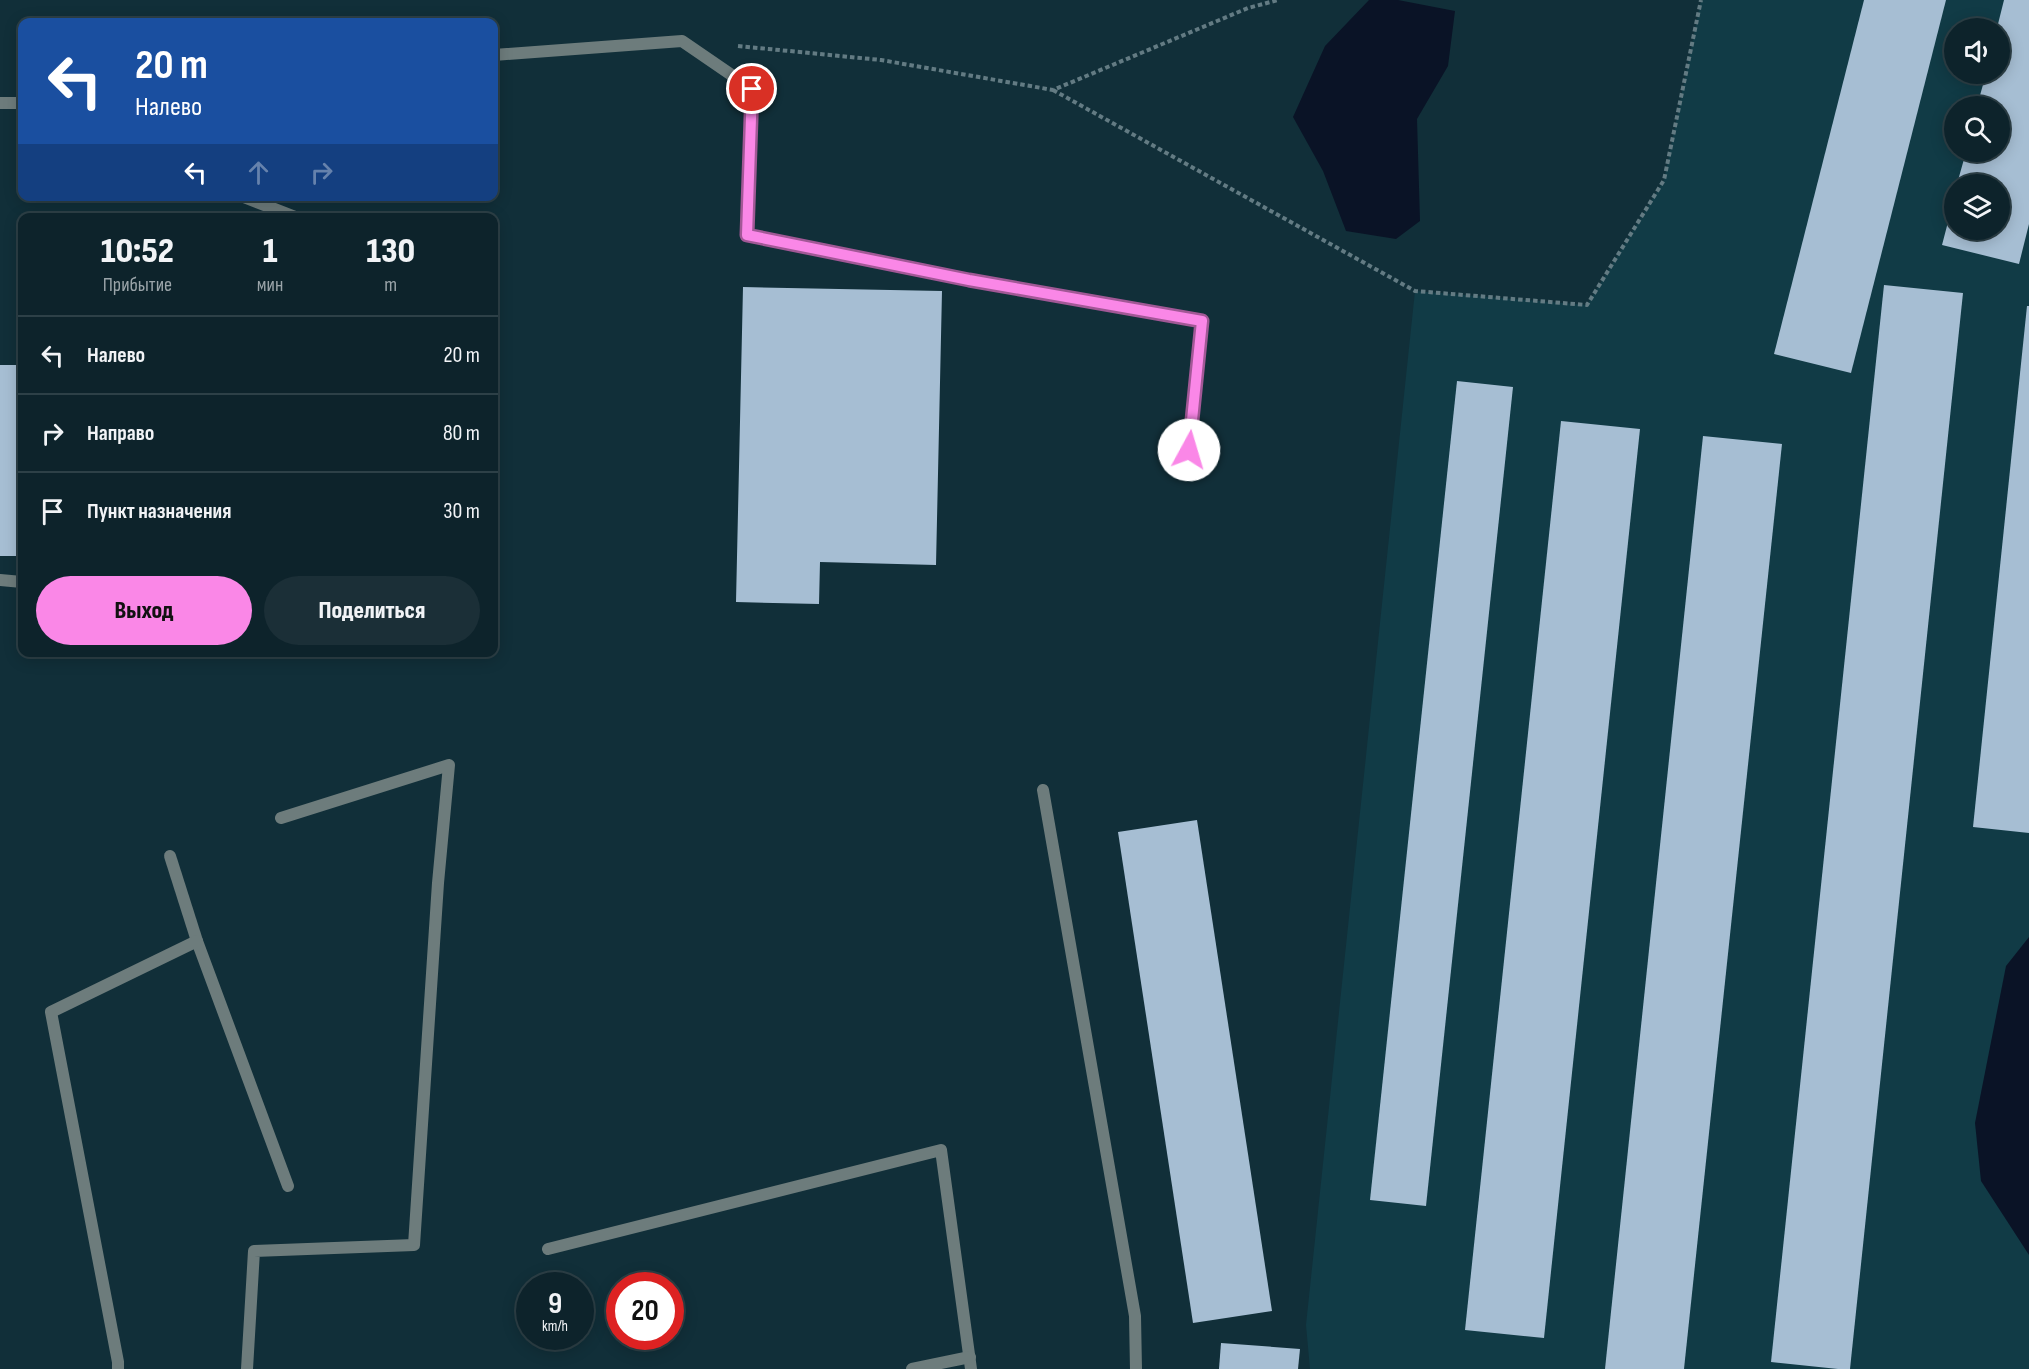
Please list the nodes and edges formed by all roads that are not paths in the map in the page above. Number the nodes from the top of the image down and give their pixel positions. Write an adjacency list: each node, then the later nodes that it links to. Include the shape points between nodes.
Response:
1 (498, 55): 6 (lane, via 682,41 752,89 747,235 1202,321)
2 (0, 103): 3 (lane)
3 (18, 104)
4 (254, 201): 5 (lane)
5 (285, 213)
6 (1189, 450)
7 (0, 580): 8 (lane)
8 (18, 582)
9 (1042, 790): 19 (lane, via 1135,1316)
10 (281, 818): 17 (lane, via 449,765 414,1245 254,1251)
11 (170, 856): 12 (lane)
12 (197, 941): 13 (lane); 16 (lane, via 51,1012)
13 (288, 1186)
14 (548, 1249): 15 (lane, via 941,1150)
15 (971, 1363): 18 (lane)
16 (117, 1369)
17 (247, 1369)
18 (912, 1369)
19 (1136, 1369)

